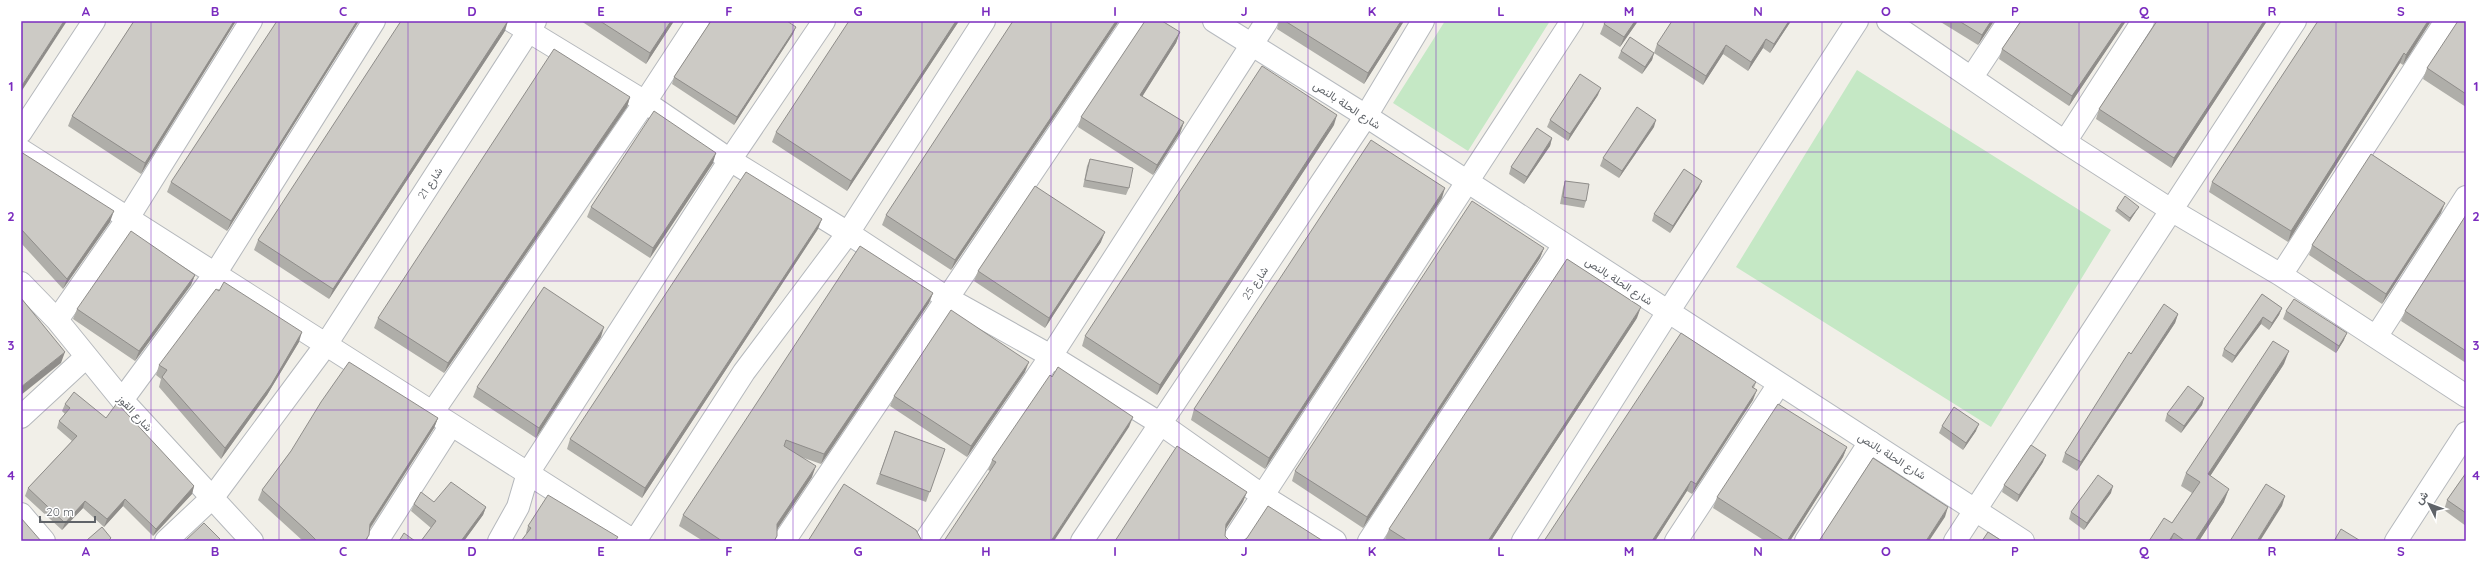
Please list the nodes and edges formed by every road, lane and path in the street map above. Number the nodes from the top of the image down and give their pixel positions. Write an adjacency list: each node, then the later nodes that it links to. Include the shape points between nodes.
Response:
1 (94, 21): 23 (street)
2 (251, 21): 30 (street)
3 (374, 21): 33 (street)
4 (698, 21): 21 (street)
5 (824, 21): 26 (street)
6 (984, 21): 31 (street)
7 (1134, 21): 36 (street)
8 (1214, 21): 19 (street, شارع الحلة بالنص)
9 (1266, 21): 19 (street)
10 (1423, 21): 22 (street, شارع 25)
11 (1572, 21): 27 (street)
12 (1857, 21): 37 (street)
13 (1888, 21): 20 (street)
14 (2009, 21): 20 (street)
15 (2143, 21): 24 (street)
16 (2295, 21): 29 (street)
17 (2446, 21): 34 (street)
18 (525, 24): 21 (street); 40 (street, شارع 21)
19 (1252, 44): 22 (street, شارع الحلة بالنص); 42 (street)
20 (1972, 77): 24 (street)
21 (645, 102): 26 (street); 46 (street)
22 (1366, 116): 27 (street, شارع الحلة بالنص); 48 (street, شارع 25)
23 (21, 132)
24 (2065, 142): 29 (street)
25 (21, 150): 30 (street)
26 (730, 160): 31 (street); 52 (street)
27 (1466, 183): 32 (street, شارع الحلة بالنص); 53 (street)
28 (2466, 197): 39 (street)
29 (2171, 210): 34 (street); 55 (street)
30 (128, 218): 33 (street); 38 (street)
31 (848, 233): 36 (street); 62 (street, via 744,372)
32 (1564, 245): 37 (street, شارع الحلة بالنص); 68 (street)
33 (215, 274): 40 (street); 45 (street)
34 (2281, 275): 39 (street)
35 (21, 283): 38 (street, شارع القوز)
36 (946, 298): 42 (street); 63 (street)
37 (1668, 312): 43 (street, شارع الحلة بالنص); 69 (street)
38 (57, 320): 41 (street, شارع القوز)
39 (2376, 337): 44 (street)
40 (325, 346): 46 (street); 54 (street, شارع 21)
41 (86, 356): 45 (street, شارع القوز); 47 (street)
42 (1051, 356): 48 (street); 64 (street)
43 (1779, 384): 51 (street, شارع الحلة بالنص); 70 (street)
44 (2466, 396)
45 (122, 400): 54 (street, شارع القوز)
46 (432, 413): 49 (street)
47 (21, 417)
48 (1161, 424): 53 (street); 65 (street, شارع 25)
49 (451, 425): 52 (street); 60 (street)
50 (2466, 433): 74 (street)
51 (1870, 442): 55 (street, شارع الحلة بالنص); 71 (street)
52 (528, 473): 61 (street, via 518,507); 62 (street)
53 (1263, 496): 66 (street); 67 (street)
54 (213, 497): 58 (street, شارع 21); 59 (street, شارع القوز)
55 (1976, 509): 72 (street); 73 (street, شارع الحلة بالنص)
56 (21, 514): 57 (street)
57 (44, 541)
58 (166, 541)
59 (252, 541)
60 (377, 541)
61 (499, 541)
62 (634, 541)
63 (784, 541)
64 (925, 541)
65 (1082, 541)
66 (1232, 541)
67 (1335, 541)
68 (1369, 541)
69 (1523, 541)
70 (1676, 541)
71 (1806, 541)
72 (1955, 541)
73 (2024, 541)
74 (2396, 541)

